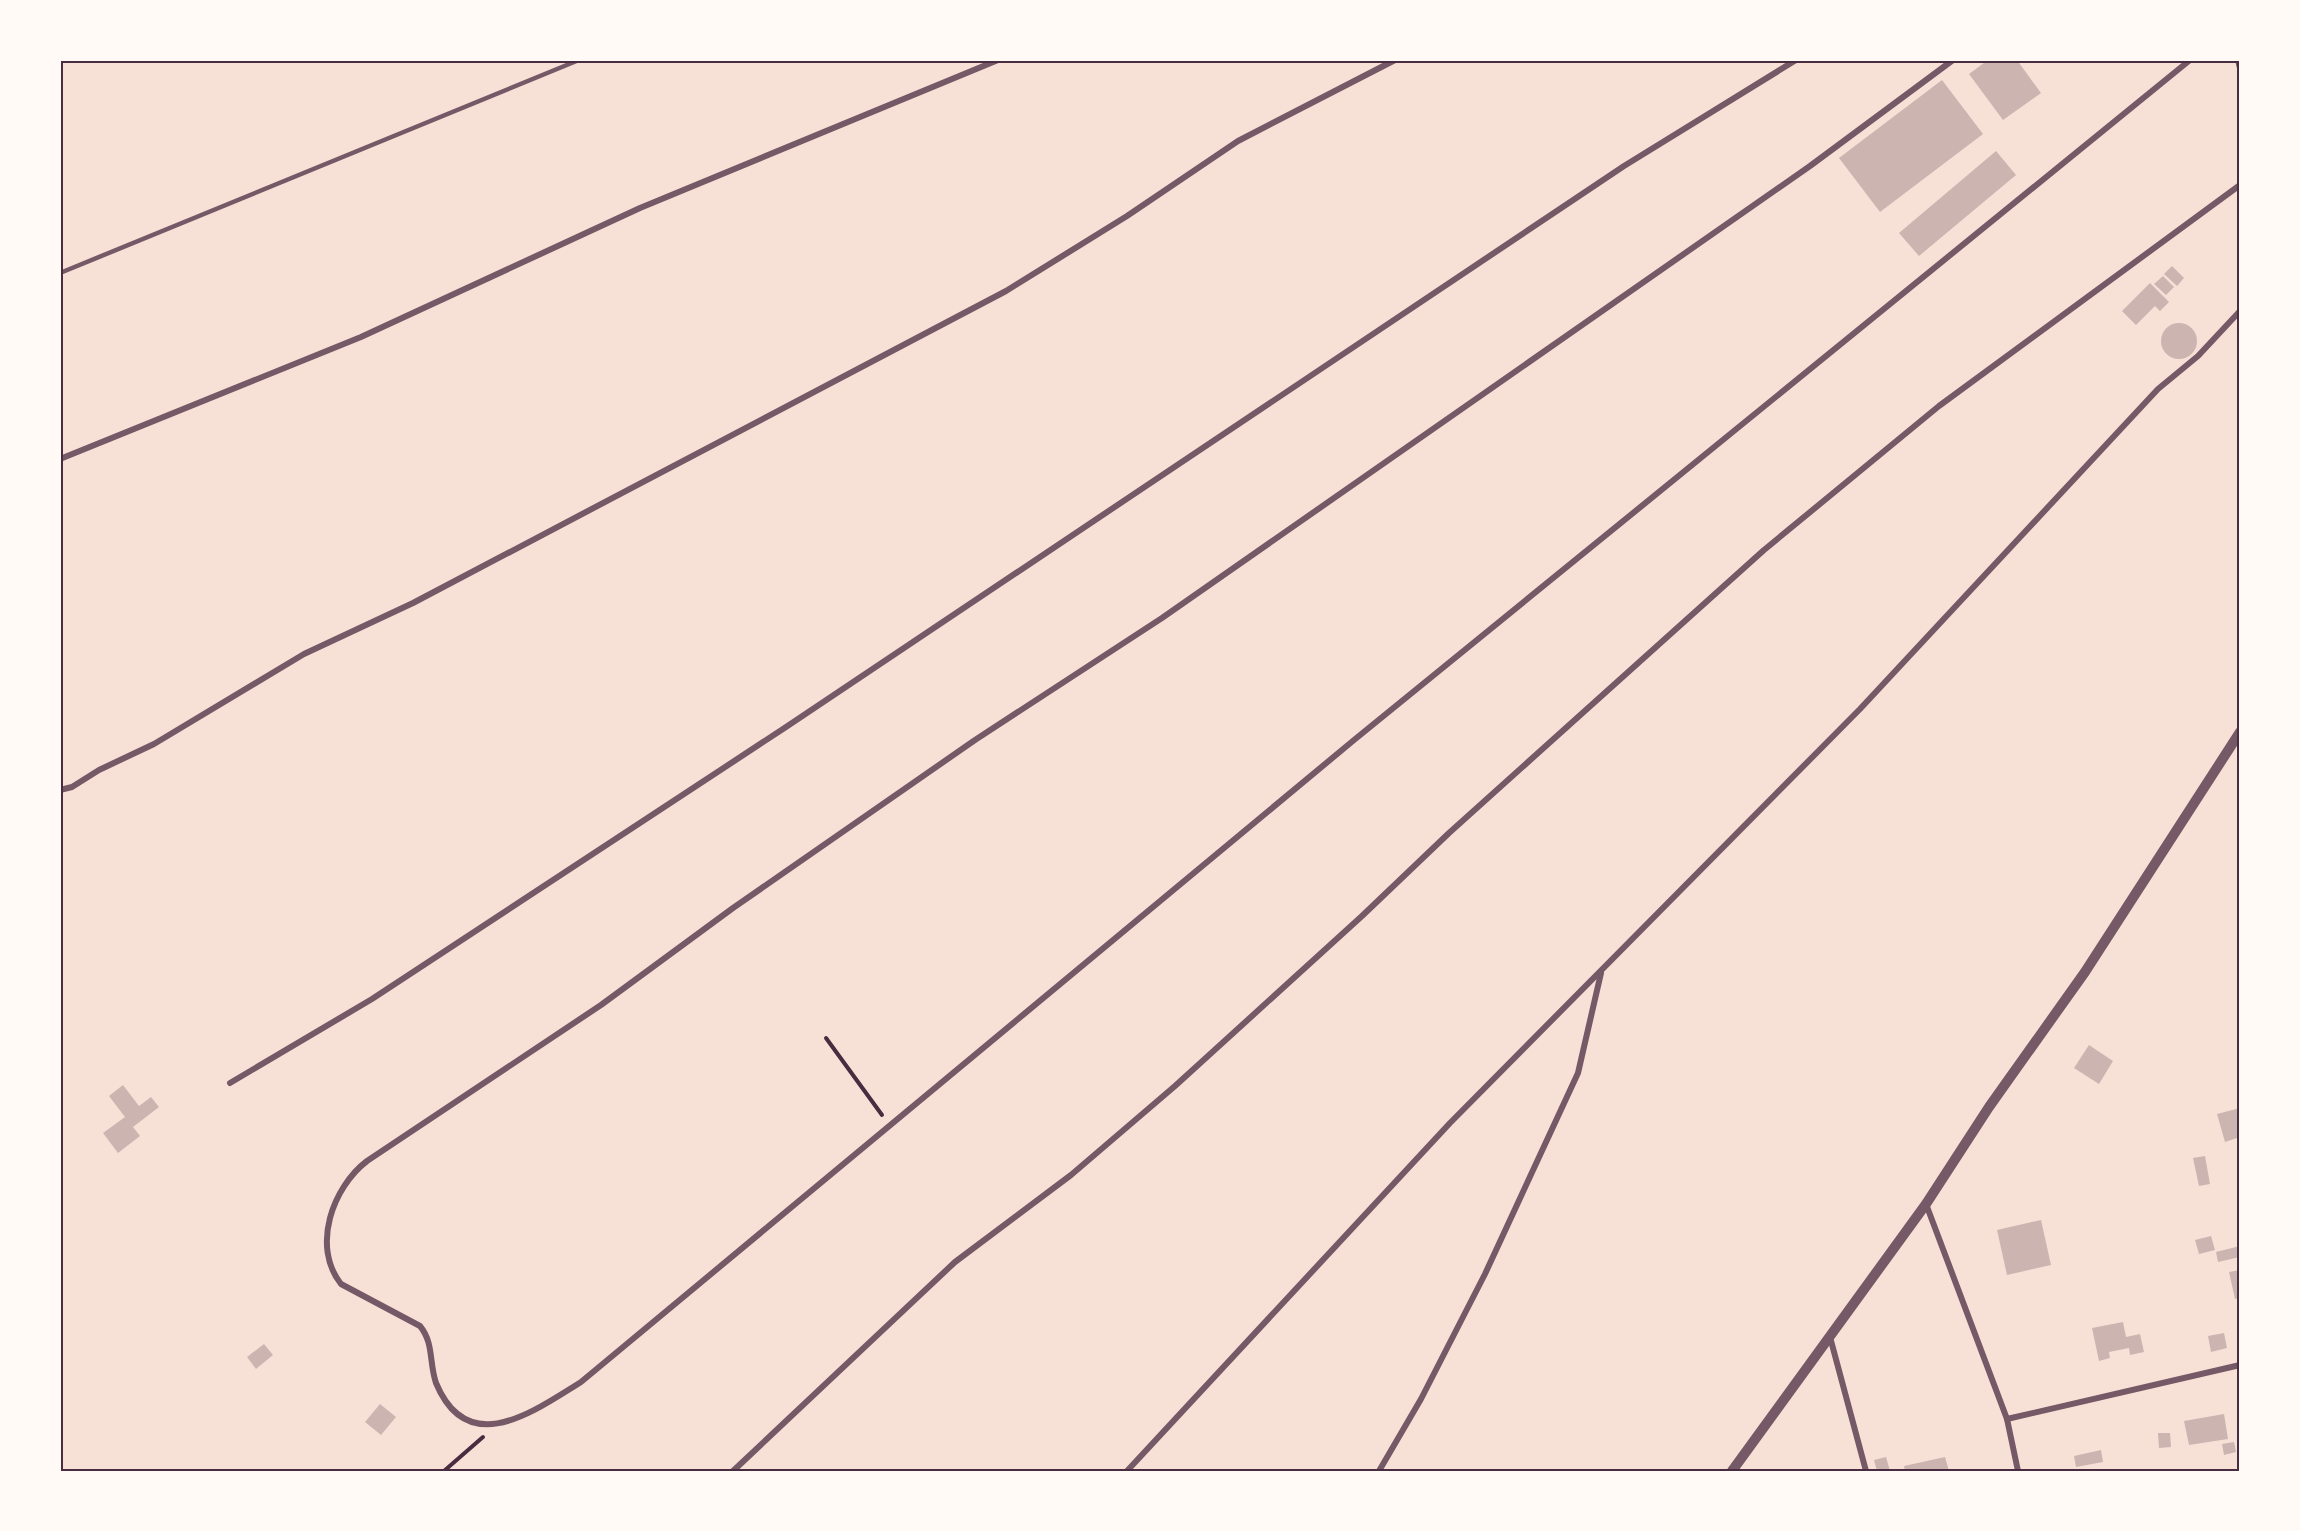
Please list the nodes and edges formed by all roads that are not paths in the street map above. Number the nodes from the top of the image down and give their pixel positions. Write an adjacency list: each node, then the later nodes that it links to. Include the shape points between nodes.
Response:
1 (579, 60): 10 (lane)
2 (998, 60): 12 (street, via 640,208 361,337)
3 (1395, 60): 14 (street, via 1238,141 1006,291 413,603 304,654 154,744)
4 (1796, 60): 16 (street, via 1624,166 372,999)
5 (1953, 60): 6 (street, via 1564,339 1162,618 975,740 601,1005 352,1172 329,1217 328,1249 341,1284 420,1326 427,1335 436,1382 451,1409 475,1424 498,1426 581,1382 1381,717)
6 (2190, 60)
7 (2238, 60): 8 (street)
8 (2240, 68)
9 (2240, 184): 21 (street, via 1939,406 1764,550 1175,1086 1071,1175 955,1262)
10 (60, 273)
11 (2240, 310): 15 (street, via 2198,356 2158,389 1860,709)
12 (60, 459)
13 (2240, 732): 17 (street, via 2085,972)
14 (60, 790)
15 (1601, 973): 22 (street, via 1450,1123); 23 (street, via 1578,1073 1485,1274)
16 (230, 1083)
17 (1926, 1204): 18 (street); 20 (street)
18 (1830, 1336): 24 (street); 25 (street)
19 (2240, 1365): 20 (street)
20 (2007, 1419): 26 (street)
21 (733, 1471)
22 (1126, 1471)
23 (1379, 1471)
24 (1732, 1471)
25 (1866, 1471)
26 (2018, 1471)

